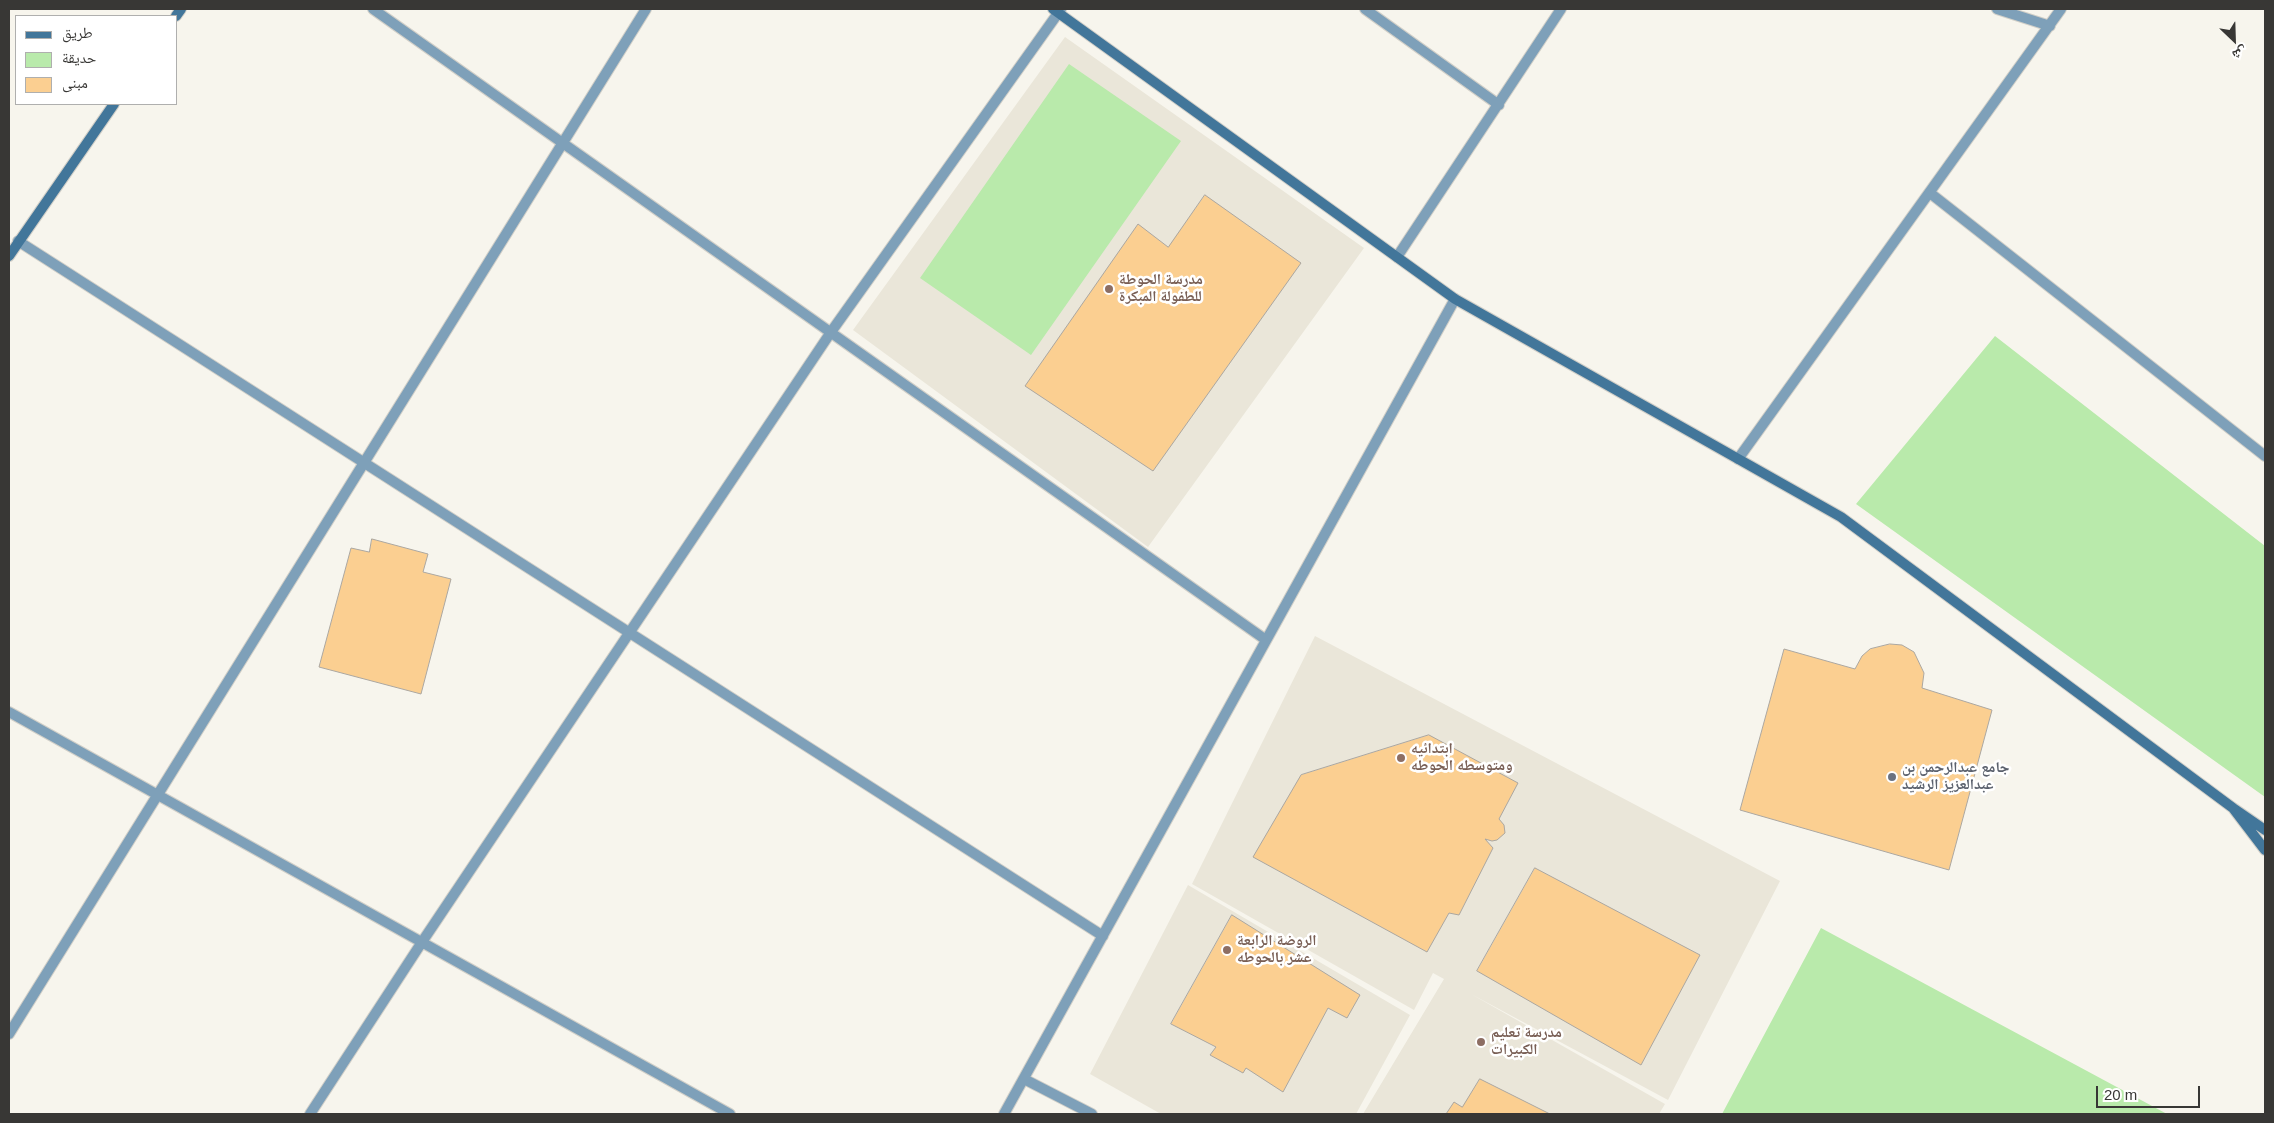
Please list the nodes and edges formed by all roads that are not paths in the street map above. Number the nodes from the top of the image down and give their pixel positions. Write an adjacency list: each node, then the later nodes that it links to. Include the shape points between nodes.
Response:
1 (373, 9): 11 (street)
2 (646, 9): 11 (street)
3 (1365, 9): 10 (street)
4 (1561, 9): 10 (street)
5 (1997, 9): 8 (street)
6 (2061, 9): 8 (street)
7 (1058, 10): 15 (street); 17 (street)
8 (2050, 26): 12 (street)
9 (113, 105): 13 (street)
10 (1499, 105): 15 (street)
11 (563, 143): 17 (street); 20 (street)
12 (1930, 193): 18 (street); 19 (street)
13 (18, 241): 14 (street); 20 (street)
14 (9, 256)
15 (1397, 257): 16 (street)
16 (1455, 299): 19 (street); 22 (street)
17 (831, 332): 21 (street); 22 (street)
18 (2265, 456)
19 (1738, 459): 25 (street, via 1841,517)
20 (364, 463): 21 (street); 24 (street)
21 (629, 633): 28 (street); 29 (street)
22 (1266, 640): 28 (street)
23 (9, 712): 24 (street)
24 (157, 795): 29 (street); 30 (street)
25 (2233, 808): 26 (street); 27 (street)
26 (2265, 830)
27 (2265, 850)
28 (1103, 936): 31 (street)
29 (422, 942): 32 (street); 33 (street)
30 (9, 1034)
31 (1024, 1079): 34 (street); 35 (street)
32 (310, 1114)
33 (730, 1114)
34 (1004, 1114)
35 (1092, 1114)

